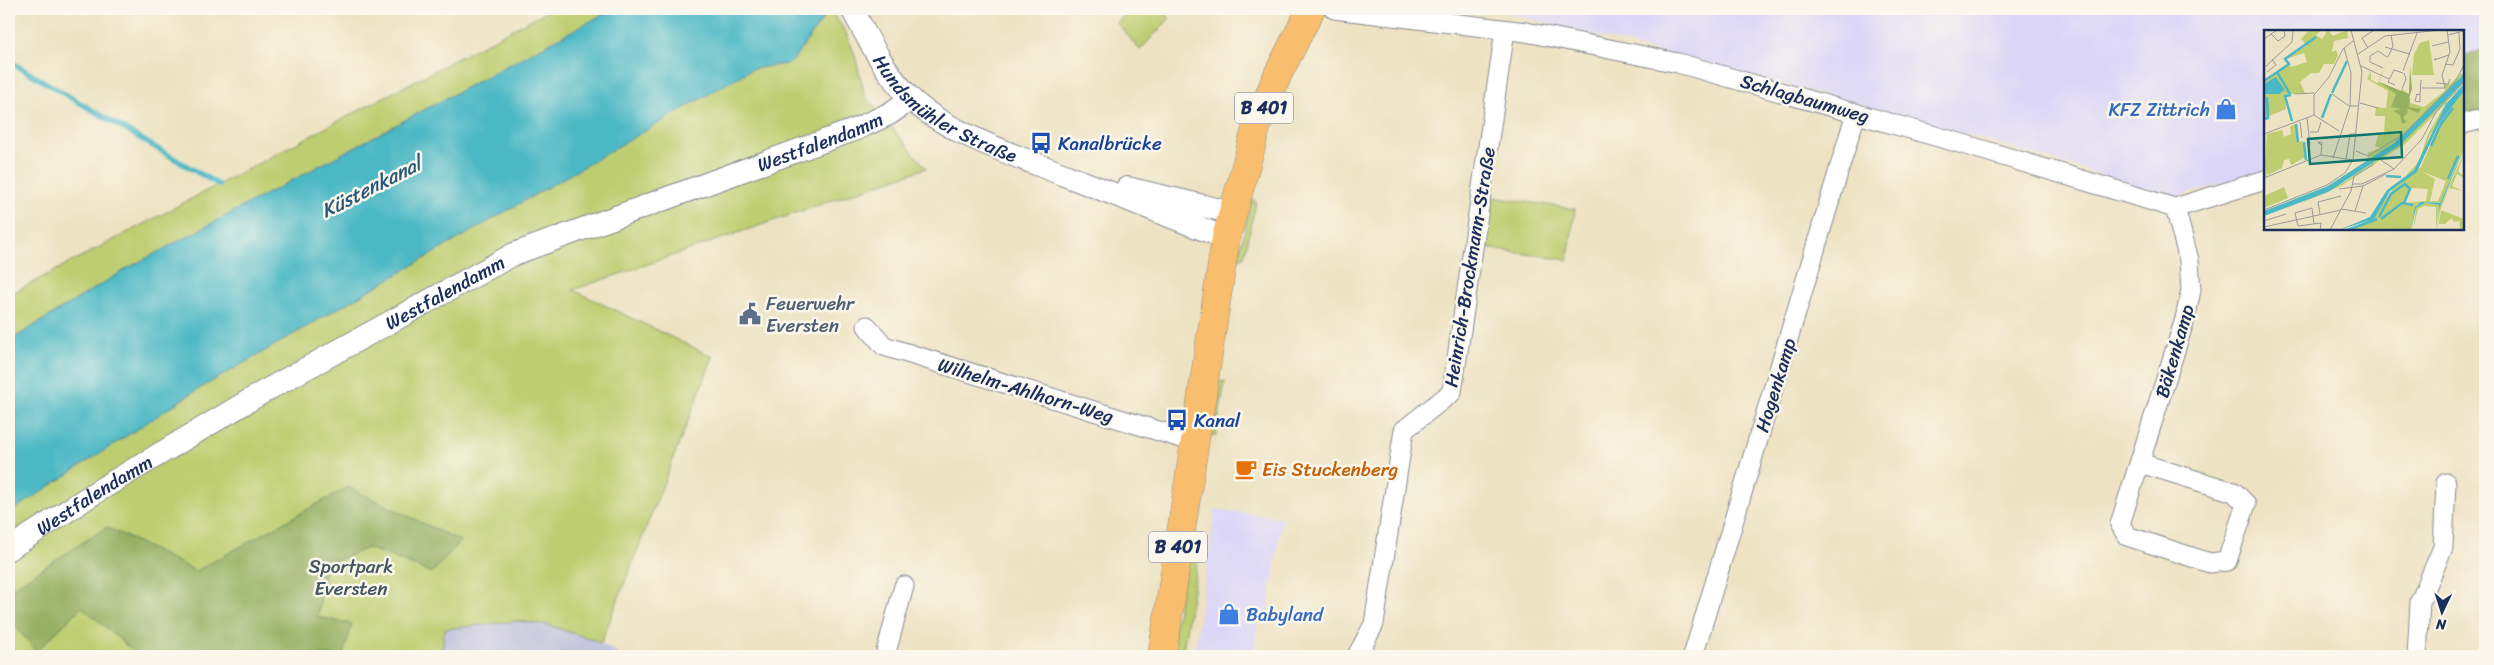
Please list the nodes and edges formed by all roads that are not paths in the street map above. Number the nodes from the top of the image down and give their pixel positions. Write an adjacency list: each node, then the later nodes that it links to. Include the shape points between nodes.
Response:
1 (1311, 9): 11 (main road, B 401, via 1257,125)
2 (1334, 9): 4 (street, Schlagbaumweg)
3 (855, 14): 5 (street, Hundsmühler Straße, via 890,74)
4 (1505, 30): 6 (street, Schlagbaumweg, via 1678,63); 20 (street, Heinrich-Brockmann-Straße, via 1452,392 1404,430 1374,624)
5 (911, 99): 11 (street, Hundsmühler Straße, via 944,122 983,142 1068,176); 16 (street, Westfalendamm, via 890,114 854,130 514,254 265,391 96,492)
6 (1856, 113): 10 (street, Schlagbaumweg); 21 (street, Hogenkamp)
7 (2485, 118): 8 (street)
8 (2464, 124)
9 (2264, 180): 10 (street)
10 (2175, 208): 14 (street, Bäkenkamp, via 2189,260 2191,290)
11 (1230, 225): 13 (main road, B 401)
12 (867, 326): 13 (street, Wilhelm-Ahlhorn-Weg, via 884,346)
13 (1194, 442): 19 (main road, B 401)
14 (2140, 463): 14 (street, Bäkenkamp, via 2120,524 2127,536 2210,563 2227,562 2246,504 2234,492)
15 (2446, 483): 22 (street, via 2443,547 2420,602)
16 (9, 549)
17 (904, 586): 18 (street)
18 (885, 656)
19 (1162, 656)
20 (1357, 656)
21 (1693, 656)
22 (2418, 656)

